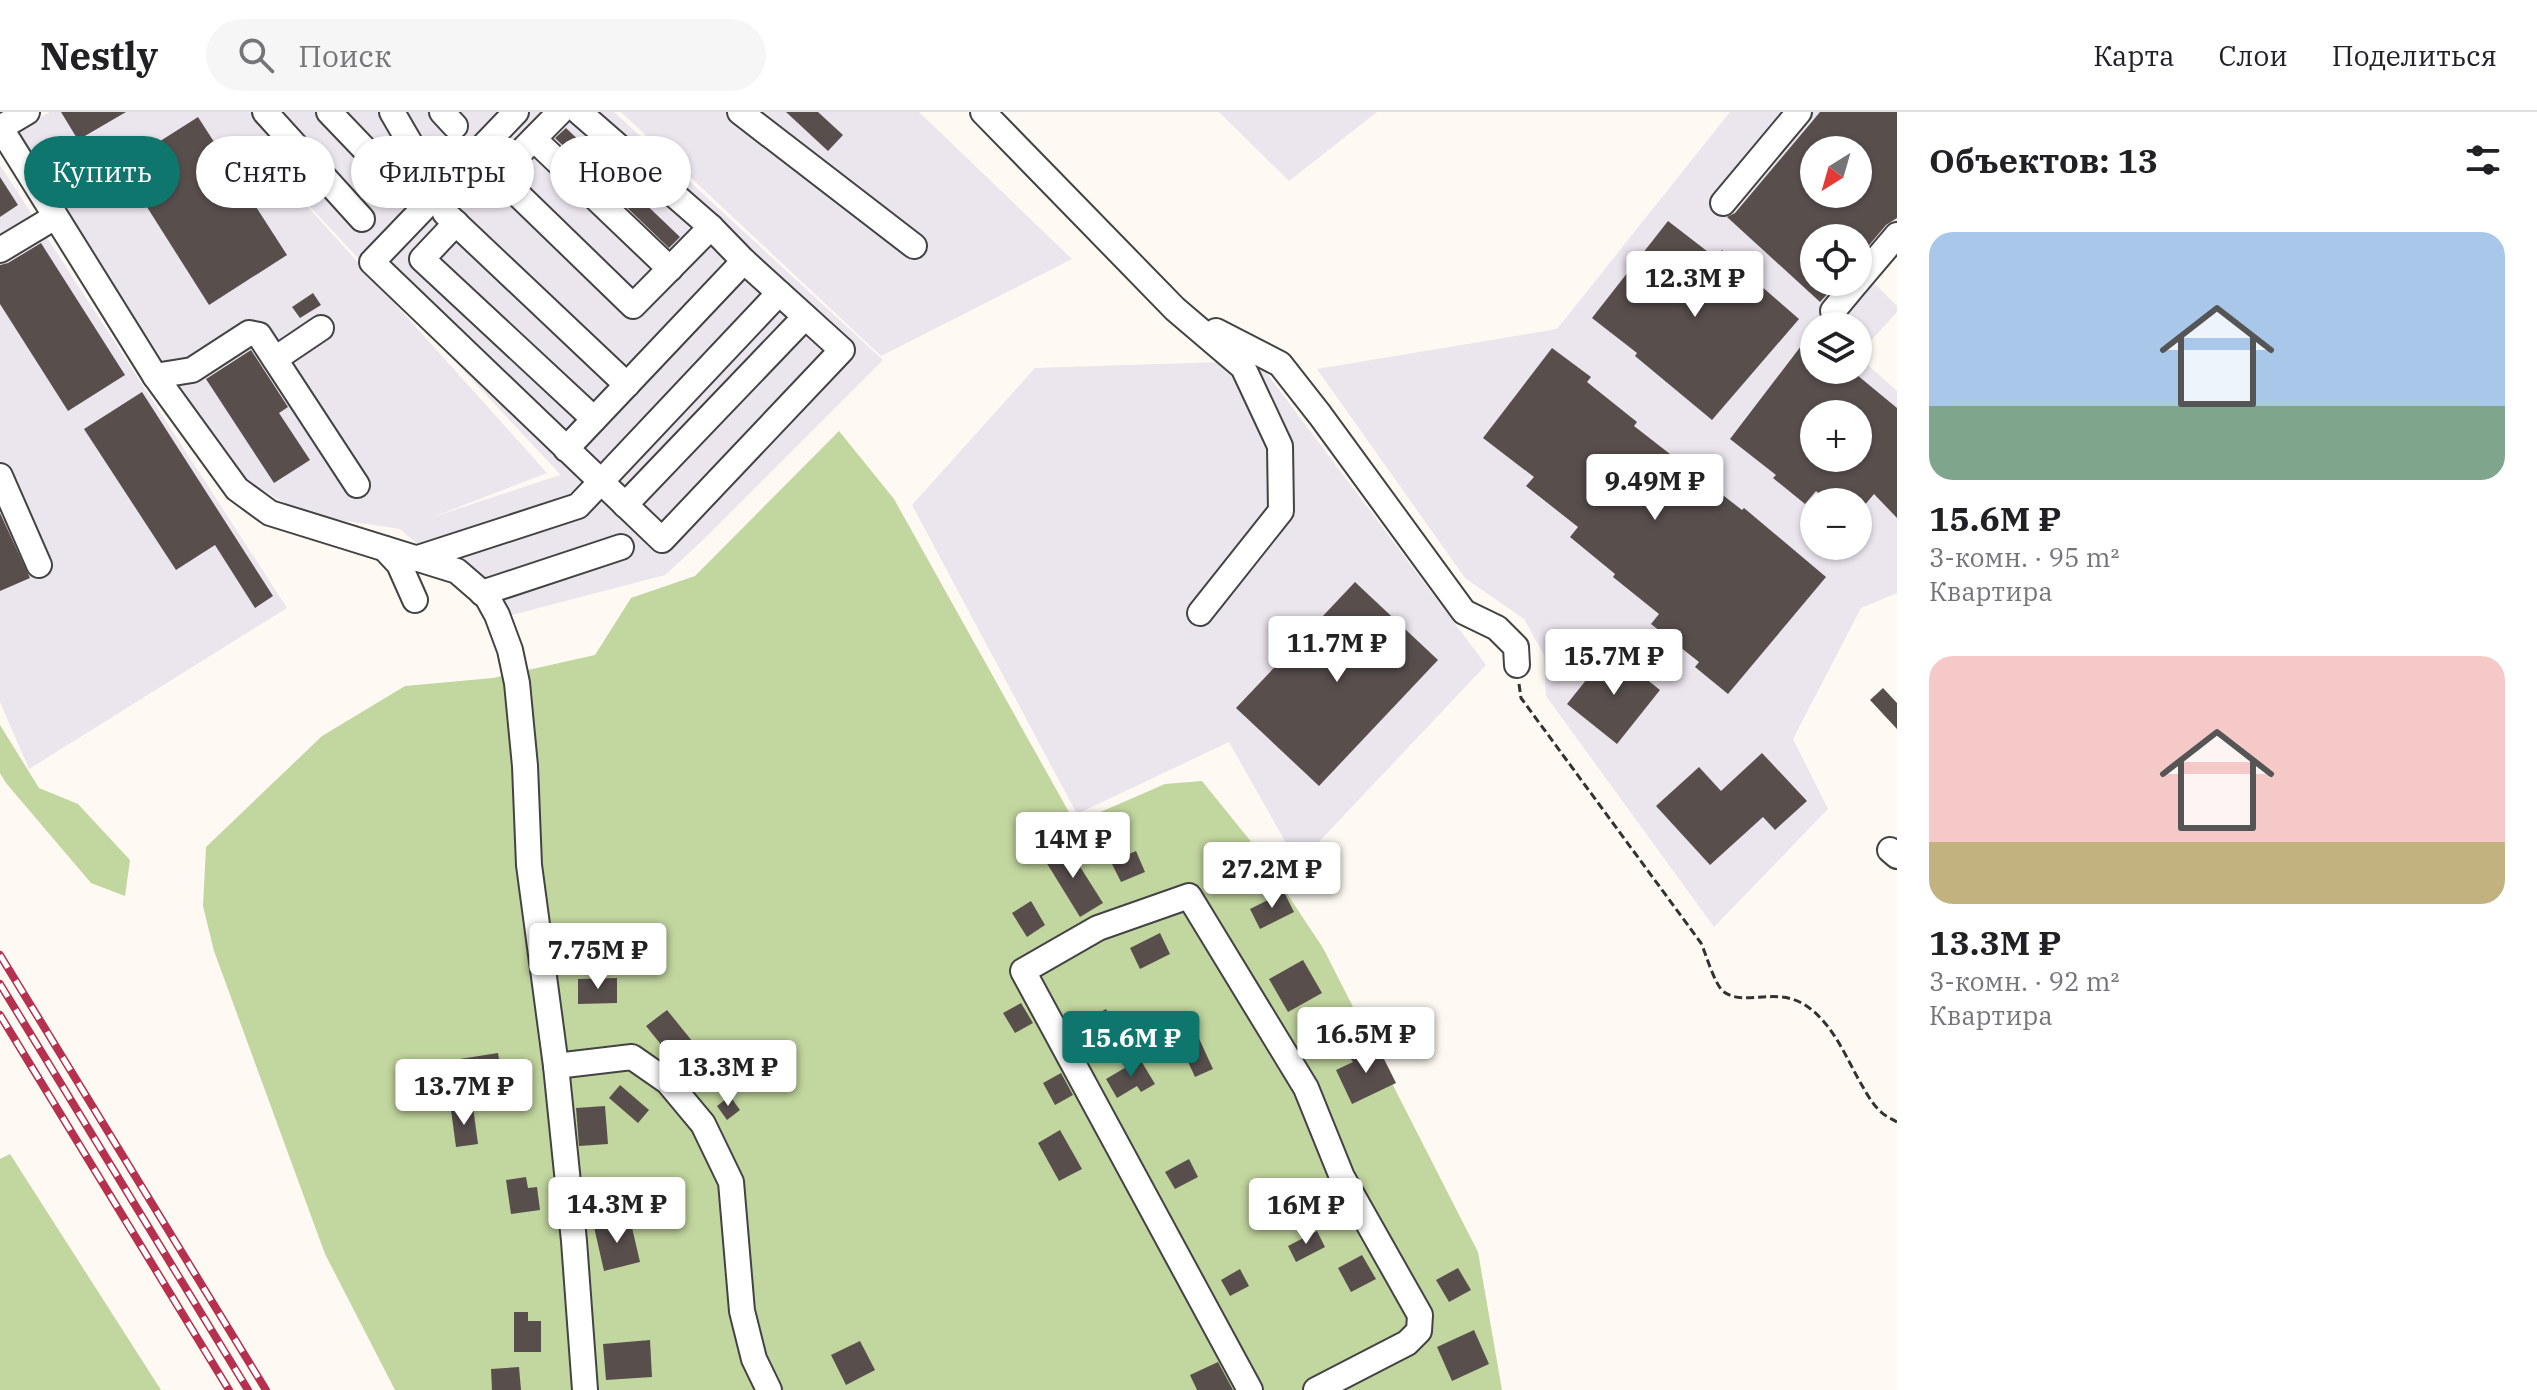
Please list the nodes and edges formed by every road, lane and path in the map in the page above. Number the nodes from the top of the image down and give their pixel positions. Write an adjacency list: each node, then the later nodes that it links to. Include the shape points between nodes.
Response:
1 (27, 112): 11 (street)
2 (265, 112): 21 (street)
3 (329, 112): 12 (street)
4 (392, 112): 13 (street)
5 (516, 112): 14 (street)
6 (560, 112): 15 (street)
7 (579, 112): 23 (street)
8 (740, 112): 25 (street)
9 (983, 112): 34 (street)
10 (1799, 112): 16 (street)
11 (0, 128): 20 (street)
12 (352, 136)
13 (406, 136)
14 (493, 136)
15 (534, 139): 30 (street)
16 (1723, 203)
17 (424, 208): 31 (street, via 372,262)
18 (440, 208): 22 (street)
19 (532, 208): 30 (street, via 633,306)
20 (55, 217): 26 (street); 39 (street)
21 (362, 219)
22 (456, 223): 27 (street); 40 (street)
23 (711, 227): 28 (street); 30 (street)
24 (1897, 235): 29 (street)
25 (914, 246)
26 (0, 250)
27 (422, 259): 31 (street); 41 (street)
28 (744, 261): 32 (street); 40 (street)
29 (1872, 265)
30 (670, 269)
31 (397, 286): 42 (street)
32 (779, 293): 36 (street); 44 (street)
33 (1846, 296): 35 (street)
34 (1175, 309): 53 (street, via 1243,367 1280,446 1281,511); 54 (street, via 1280,364 1464,612 1497,628 1516,647)
35 (1833, 311)
36 (805, 317): 46 (street); 46 (street, via 842,350 662,540)
37 (321, 328): 38 (street)
38 (275, 359): 39 (street, via 259,335 249,333 192,370); 45 (street)
39 (155, 376): 48 (street, via 237,489 270,513)
40 (627, 385): 41 (street)
41 (594, 419): 42 (street)
42 (566, 449): 44 (street)
43 (0, 476): 50 (street)
44 (601, 482): 46 (street); 49 (street, via 578,506)
45 (357, 485)
46 (625, 505)
47 (621, 547): 51 (street)
48 (385, 549): 49 (street); 52 (street, via 399,564)
49 (415, 559): 51 (street, via 457,571)
50 (39, 565)
51 (482, 593): 55 (street, via 497,615 517,683 529,865)
52 (415, 600)
53 (1200, 613)
54 (1517, 665): 56 (path, via 1521,698 1701,943 1718,985 1735,997 1794,998 1812,1010 1831,1030 1868,1096)
55 (556, 1066): 57 (street); 58 (street, via 632,1057 668,1082 703,1124 731,1182 742,1311 754,1359)
56 (1897, 1122)
57 (585, 1390)
58 (769, 1390)
59 (1250, 1390): 60 (street, via 1023,971 1098,928 1189,896 1306,1088 1342,1177 1420,1315 1419,1331 1407,1343)
60 (1316, 1390)

